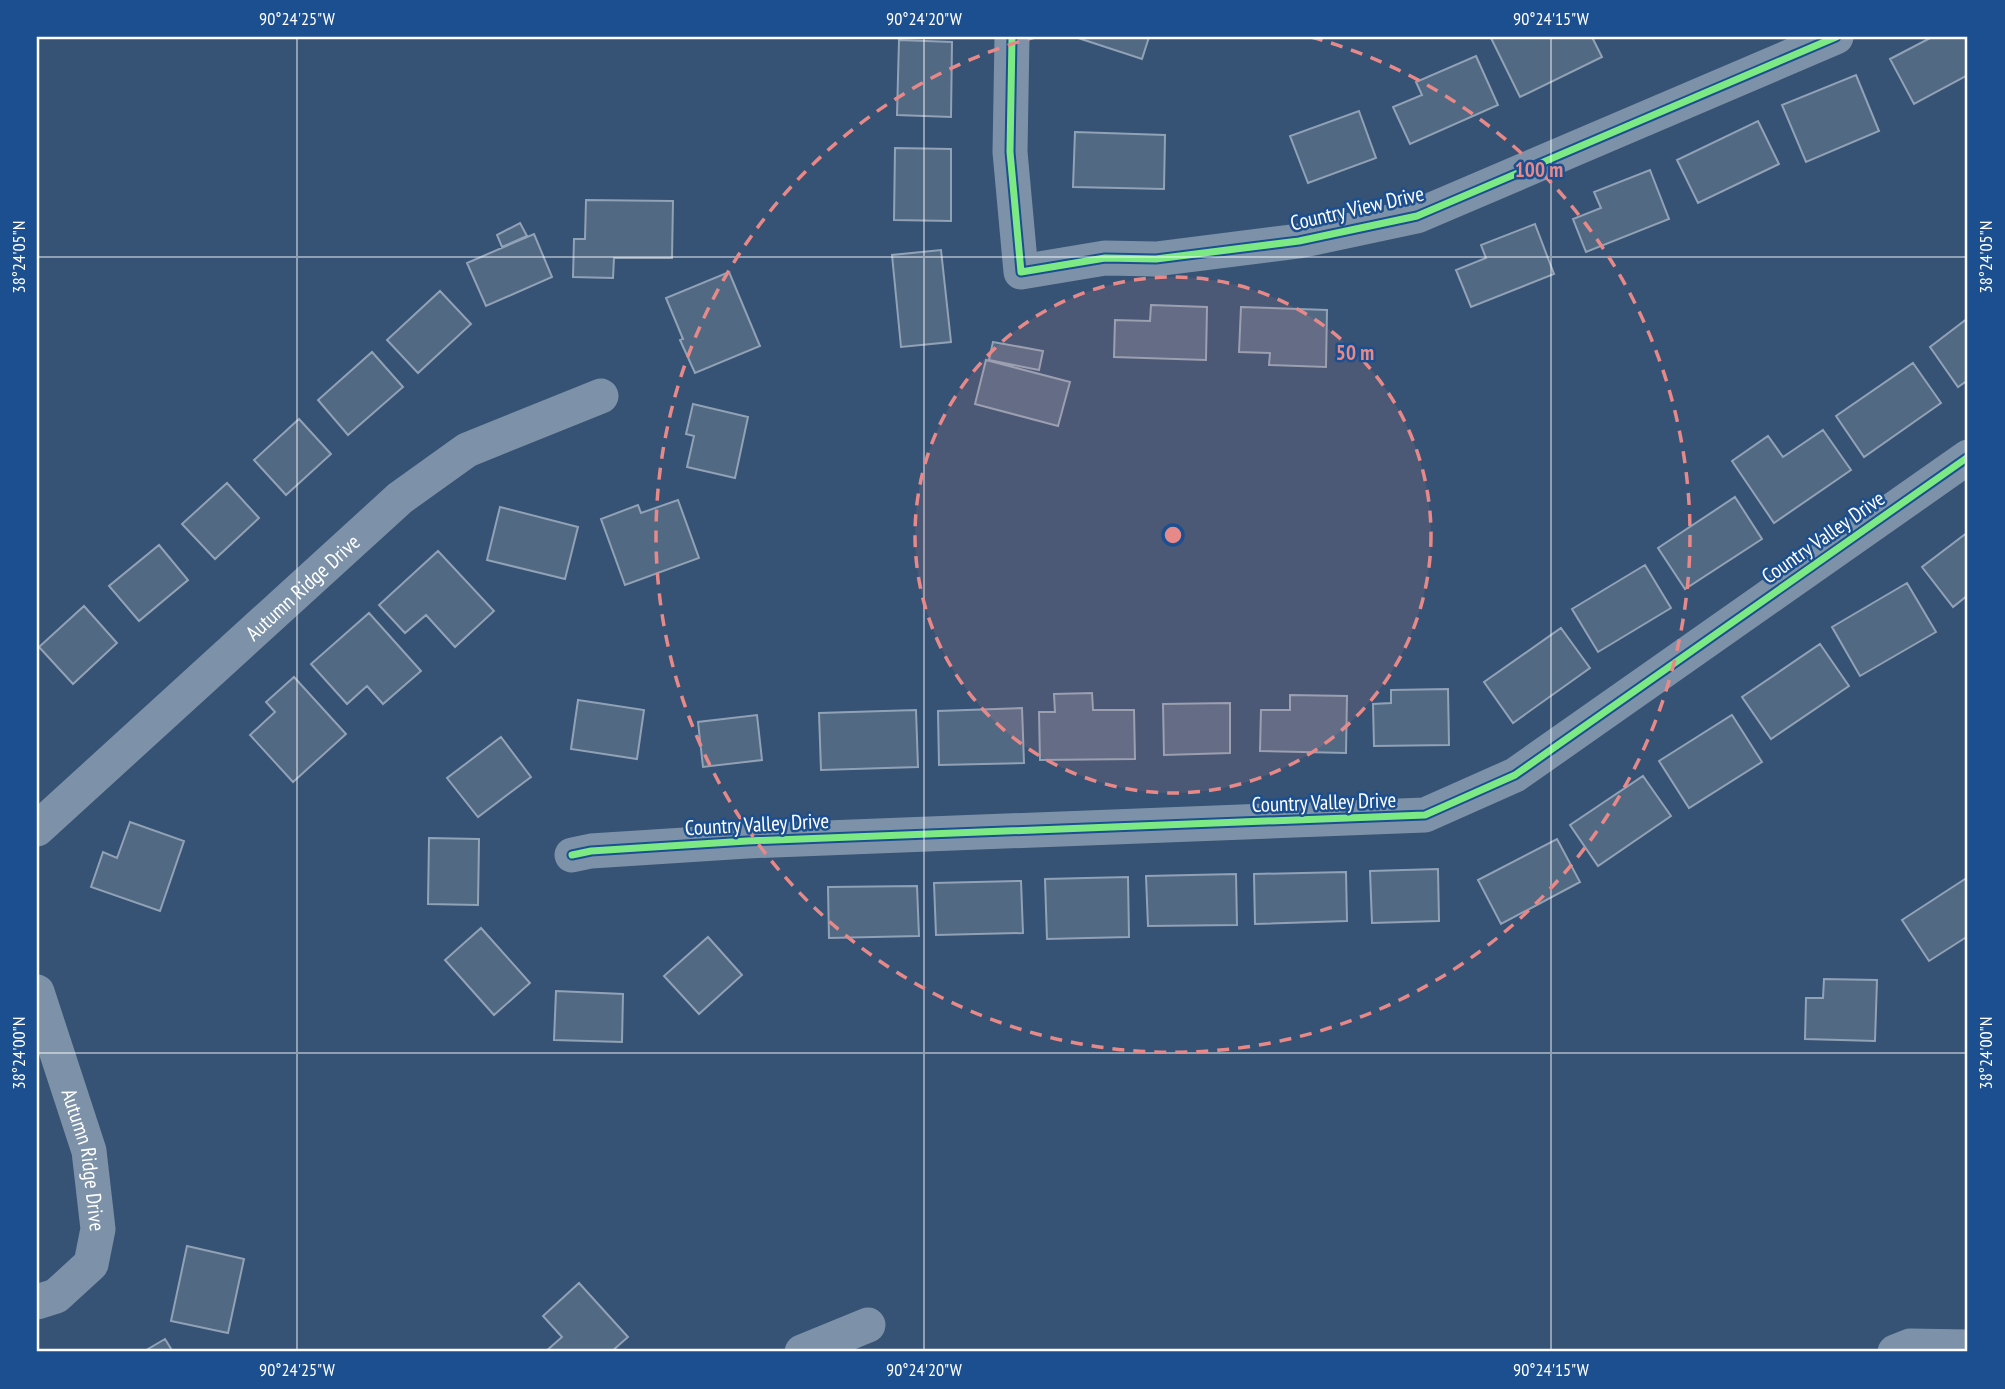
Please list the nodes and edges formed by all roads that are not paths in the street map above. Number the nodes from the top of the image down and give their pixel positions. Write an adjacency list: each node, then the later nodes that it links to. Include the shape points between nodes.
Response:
1 (1012, 37): 2 (street, Country View Drive, via 1010,152 1021,272 1105,258 1156,259 1298,241 1417,216)
2 (1836, 37)
3 (601, 396): 5 (street, Autumn Ridge Drive, via 467,450 400,498)
4 (1968, 457): 6 (street, Country Valley Drive, via 1515,775 1425,815 747,841)
5 (37, 829)
6 (572, 855)
7 (37, 992): 8 (street, Autumn Ridge Drive, via 89,1151 99,1229 91,1264 56,1296)
8 (37, 1302)
9 (867, 1325): 11 (street)
10 (1968, 1347): 12 (street, via 1910,1346)
11 (803, 1352)
12 (1895, 1352)

